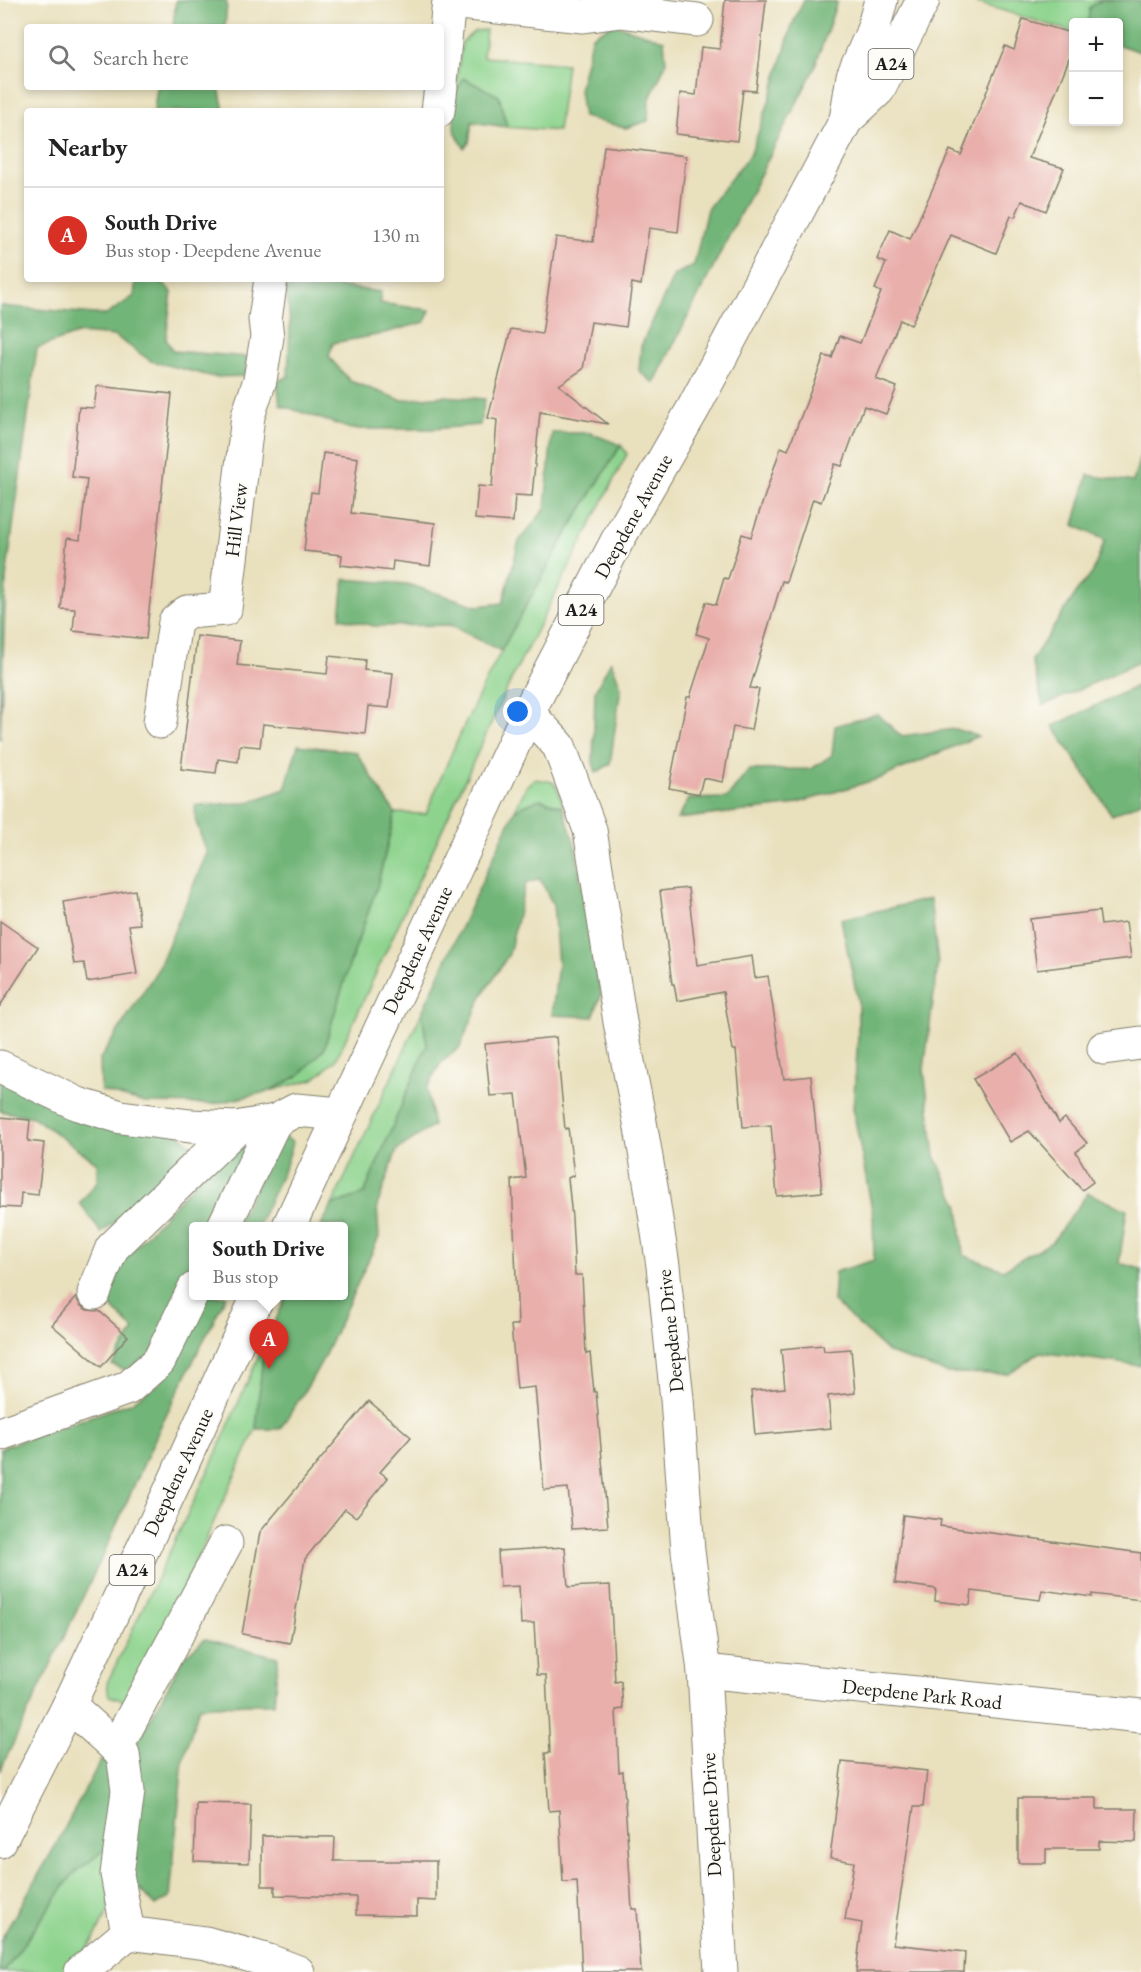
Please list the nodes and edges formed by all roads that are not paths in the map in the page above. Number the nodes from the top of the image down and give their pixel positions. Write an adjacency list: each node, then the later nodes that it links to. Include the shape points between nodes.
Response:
1 (881, 0): 8 (main road, A24, via 853,76)
2 (923, 0): 8 (main road, A24, via 878,90)
3 (449, 1): 4 (main road, via 583,16 621,11); 5 (main road)
4 (696, 20)
5 (444, 52)
6 (441, 90): 7 (main road)
7 (438, 108)
8 (846, 120): 10 (main road, Deepdene Avenue / A24)
9 (271, 282): 11 (main road, Hill View, via 265,319 267,337 260,381 248,416 225,609 187,612 175,622)
10 (528, 713): 15 (main road, Deepdene Avenue / A24); 25 (main road, Deepdene Drive, via 559,746 590,830 663,1266 688,1551)
11 (160, 722)
12 (1141, 1043): 13 (main road)
13 (1104, 1048)
14 (0, 1067): 17 (main road, via 78,1104 121,1117)
15 (341, 1114): 16 (main road, via 296,1110); 19 (main road, Deepdene Avenue / A24)
16 (275, 1121): 17 (main road); 18 (main road)
17 (236, 1128): 20 (main road, via 112,1248)
18 (226, 1222)
19 (291, 1222)
20 (94, 1293)
21 (189, 1299): 23 (main road, via 159,1361 128,1388)
22 (256, 1300): 26 (main road, Deepdene Avenue / A24)
23 (0, 1434)
24 (226, 1543): 28 (main road)
25 (704, 1671): 27 (main road, Deepdene Park Road); 33 (main road, Deepdene Drive)
26 (69, 1705): 28 (main road); 29 (main road, Deepdene Avenue / A24)
27 (1141, 1716)
28 (116, 1748): 30 (main road, via 123,1754 128,1791 117,1874)
29 (0, 1841)
30 (128, 1933): 31 (main road); 32 (main road, via 206,1943)
31 (81, 1972)
32 (298, 1972)
33 (721, 1972)

